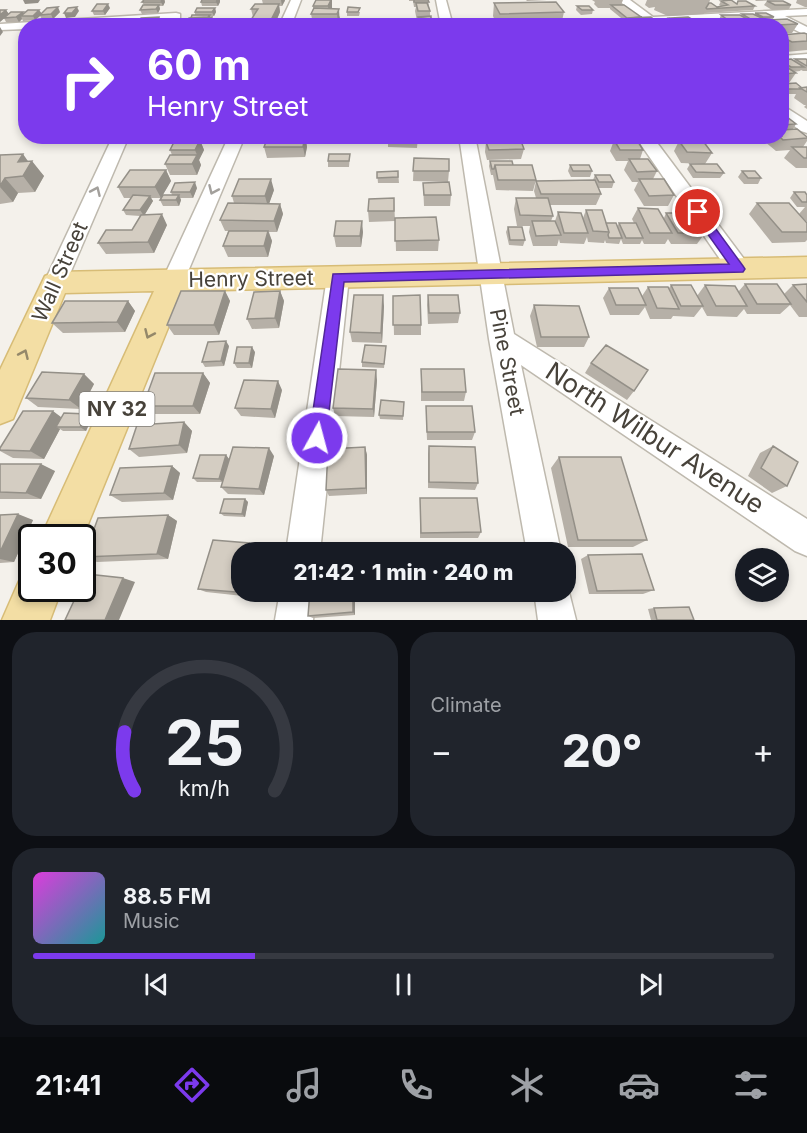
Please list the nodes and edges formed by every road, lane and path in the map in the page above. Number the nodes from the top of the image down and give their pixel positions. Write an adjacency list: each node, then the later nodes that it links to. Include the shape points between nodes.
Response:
1 (296, 0): 9 (street)
2 (441, 0): 10 (street)
3 (623, 0): 11 (street)
4 (747, 0): 6 (street)
5 (807, 12): 6 (street)
6 (772, 14): 12 (street); 13 (street)
7 (176, 16): 8 (street)
8 (144, 18)
9 (288, 18)
10 (445, 18)
11 (648, 18)
12 (720, 18)
13 (780, 18)
14 (789, 23): 17 (street)
15 (18, 26): 16 (street)
16 (0, 27)
17 (807, 32)
18 (807, 58): 19 (street)
19 (789, 59)
20 (789, 115): 21 (street)
21 (807, 128)
22 (117, 144): 31 (street, Wall Street, one-way to 22)
23 (233, 144): 30 (street, one-way to 30)
24 (468, 144): 28 (street, Pine Street)
25 (650, 144): 27 (street)
26 (807, 267): 27 (main road, Henry Street)
27 (739, 269): 28 (main road, Henry Street)
28 (490, 274): 29 (main road, Henry Street); 32 (street, Pine Street)
29 (338, 277): 30 (main road, Henry Street); 36 (street)
30 (173, 281): 31 (main road, Henry Street); 34 (main road, NY 32, one-way to 34)
31 (55, 283): 33 (main road, Wall Street, one-way to 31)
32 (502, 339): 35 (street, North Wilbur Avenue); 37 (street, Pine Street)
33 (0, 408)
34 (68, 524)
35 (807, 539)
36 (304, 542)
37 (542, 542)
38 (33, 602): 41 (main road)
39 (296, 602): 42 (street)
40 (554, 602): 43 (street)
41 (26, 620)
42 (294, 620)
43 (557, 620)

